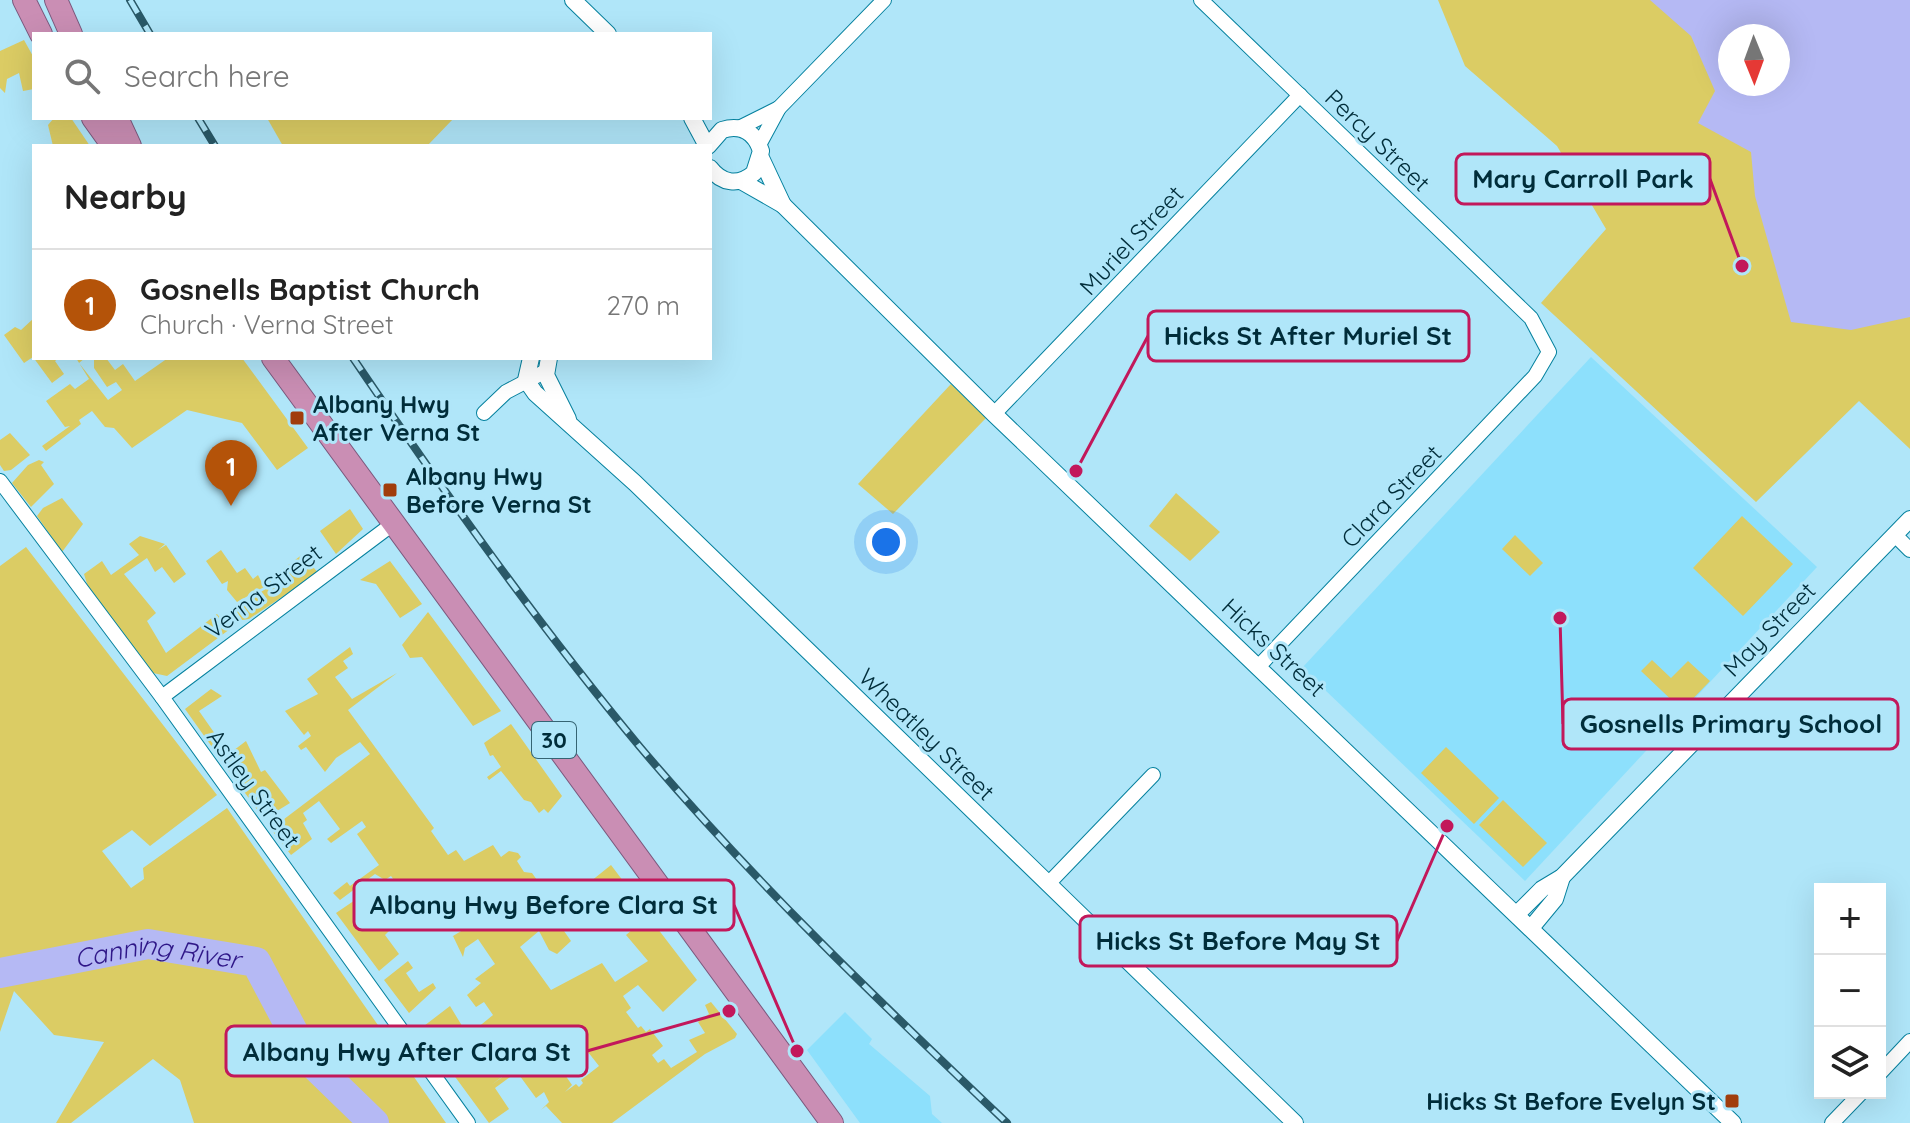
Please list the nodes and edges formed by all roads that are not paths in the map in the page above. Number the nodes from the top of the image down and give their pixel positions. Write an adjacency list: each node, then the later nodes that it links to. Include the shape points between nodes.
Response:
1 (24, 0): 6 (highway)
2 (56, 0): 7 (highway)
3 (573, 0): 8 (street)
4 (884, 0): 10 (street)
5 (1201, 0): 9 (street, Percy Street)
6 (40, 32)
7 (70, 32)
8 (606, 32)
9 (1300, 95): 23 (street, Percy Street, via 1531,318); 29 (street, Muriel Street)
10 (779, 108): 15 (street); 20 (street)
11 (94, 120): 16 (highway)
12 (118, 120): 17 (highway)
13 (693, 120): 18 (street)
14 (705, 120): 15 (street)
15 (730, 129): 19 (street); 20 (street, via 755,137)
16 (112, 144)
17 (129, 144)
18 (706, 144)
19 (710, 144)
20 (760, 151): 21 (street, via 754,173); 22 (street, Hicks Street)
21 (725, 183): 22 (street, Hicks Street)
22 (783, 205): 29 (street, Hicks Street)
23 (1549, 352): 36 (street, Clara Street, via 1535,376)
24 (274, 360): 33 (highway, 30)
25 (531, 360): 27 (street)
26 (548, 365): 27 (street); 30 (street, via 550,386)
27 (526, 380): 28 (street); 30 (street, Wheatley Street, via 553,411)
28 (484, 413)
29 (994, 414): 36 (street, Hicks Street)
30 (568, 419): 40 (street, Wheatley Street)
31 (0, 481): 37 (street, Astley Street)
32 (1910, 519): 34 (street, May Street)
33 (394, 523): 37 (street, Verna Street); 46 (highway, 30)
34 (1895, 535): 35 (street); 39 (street, May Street)
35 (1910, 550)
36 (1259, 666): 41 (street, Hicks Street)
37 (162, 697): 47 (street, Astley Street)
38 (1153, 775): 40 (street)
39 (1562, 877): 41 (street, May Street); 42 (street, May Street, via 1555,899)
40 (1048, 884): 48 (street, Wheatley Street)
41 (1517, 914): 42 (street, Hicks Street)
42 (1531, 928): 49 (street, Hicks Street)
43 (1910, 1041): 44 (street)
44 (1886, 1067)
45 (1855, 1099): 50 (street)
46 (823, 1120)
47 (468, 1123)
48 (1295, 1123)
49 (1733, 1123)
50 (1832, 1123)

